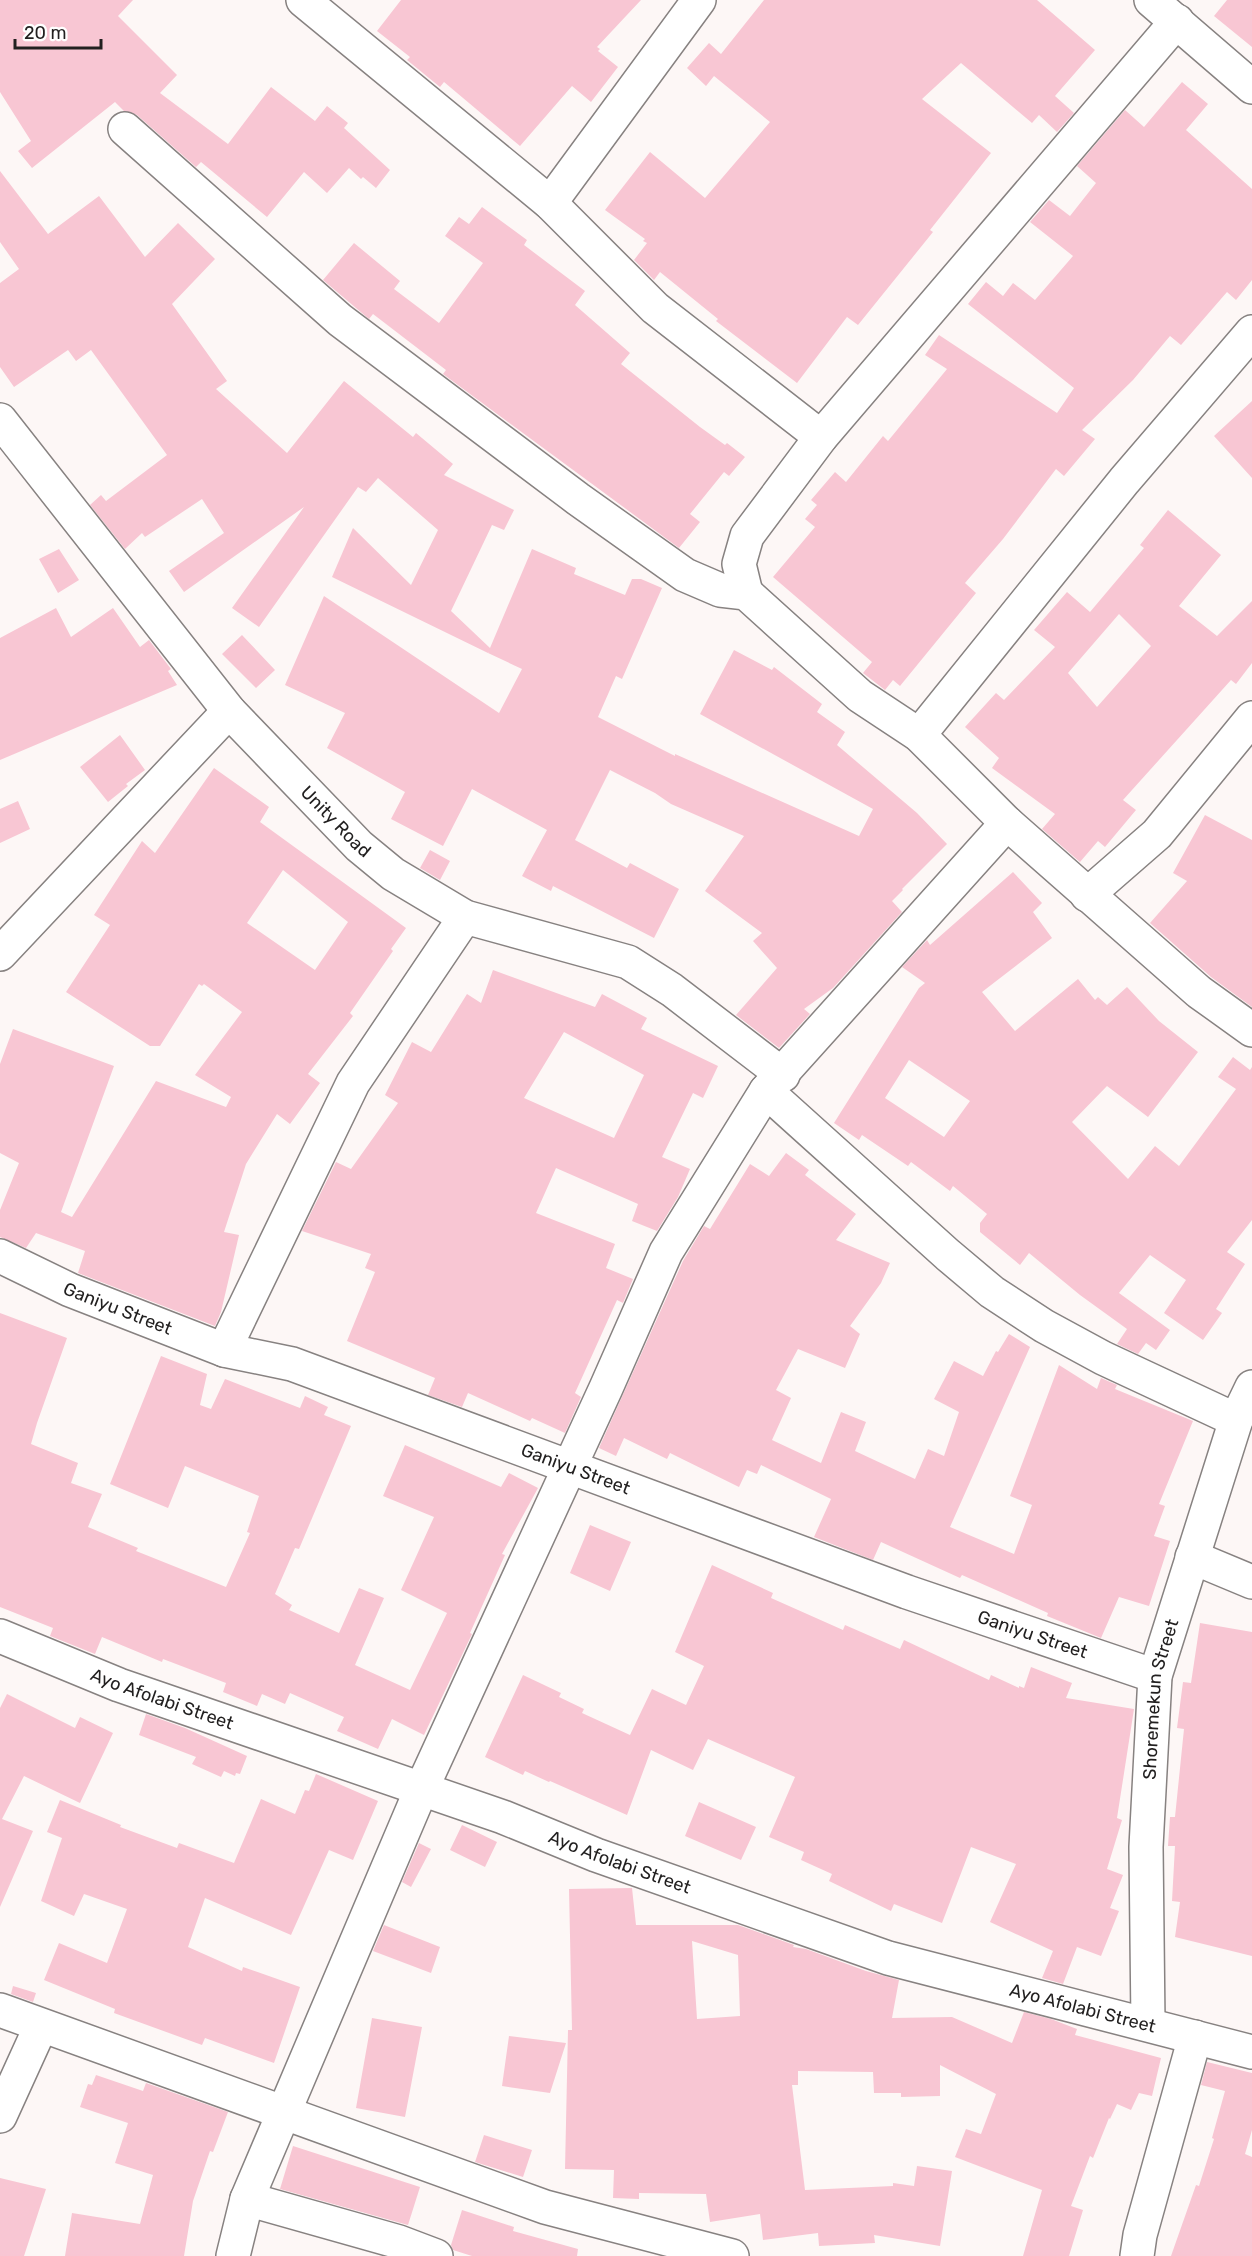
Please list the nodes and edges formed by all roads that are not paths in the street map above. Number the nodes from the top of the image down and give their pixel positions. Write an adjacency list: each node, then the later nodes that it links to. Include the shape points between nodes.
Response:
1 (303, 0): 7 (street)
2 (699, 0): 7 (street)
3 (1151, 0): 4 (street)
4 (1177, 21): 5 (street); 10 (street)
5 (1252, 87)
6 (125, 129): 11 (street, via 340,320 578,499 685,575 720,590)
7 (550, 203): 10 (street, via 655,308)
8 (1252, 332): 14 (street, via 1124,481)
9 (0, 420): 12 (street, Unity Road)
10 (821, 437): 11 (street, via 747,536 739,564)
11 (746, 593): 14 (street, via 860,696)
12 (229, 711): 17 (street, Unity Road, via 358,846 393,874); 18 (street)
13 (1252, 718): 16 (street, via 1157,834)
14 (919, 735): 15 (street)
15 (1007, 823): 16 (street); 20 (street)
16 (1087, 895): 19 (street, via 1199,992)
17 (465, 917): 20 (street, Unity Road, via 628,962 672,990); 22 (street, via 353,1083)
18 (0, 954)
19 (1252, 1030)
20 (775, 1083): 24 (street, Unity Road, via 948,1256 992,1292 1103,1358); 25 (street, via 666,1252)
21 (0, 1256): 22 (street, Ganiyu Street, via 70,1290)
22 (224, 1350): 25 (street, Ganiyu Street, via 292,1364)
23 (1252, 1388): 24 (street, Shoremekun Street)
24 (1236, 1420): 26 (street, Shoremekun Street)
25 (569, 1467): 29 (street, Ganiyu Street, via 907,1592); 30 (street)
26 (1192, 1557): 27 (street); 29 (street, Shoremekun Street)
27 (1252, 1582)
28 (0, 1636): 30 (street, Ayo Afolabi Street, via 118,1685)
29 (1155, 1676): 32 (street, Shoremekun Street, via 1146,1847)
30 (421, 1790): 32 (street, Ayo Afolabi Street, via 888,1958); 36 (street)
31 (0, 2010): 33 (street)
32 (1148, 2024): 34 (street, Ayo Afolabi Street)
33 (41, 2026): 36 (street); 37 (street)
34 (1195, 2037): 35 (street, Ayo Afolabi Street); 42 (street)
35 (1252, 2052)
36 (284, 2111): 38 (street); 41 (street, via 545,2207)
37 (0, 2116)
38 (247, 2199): 39 (street); 40 (street)
39 (233, 2256)
40 (436, 2256)
41 (732, 2256)
42 (1137, 2256)

